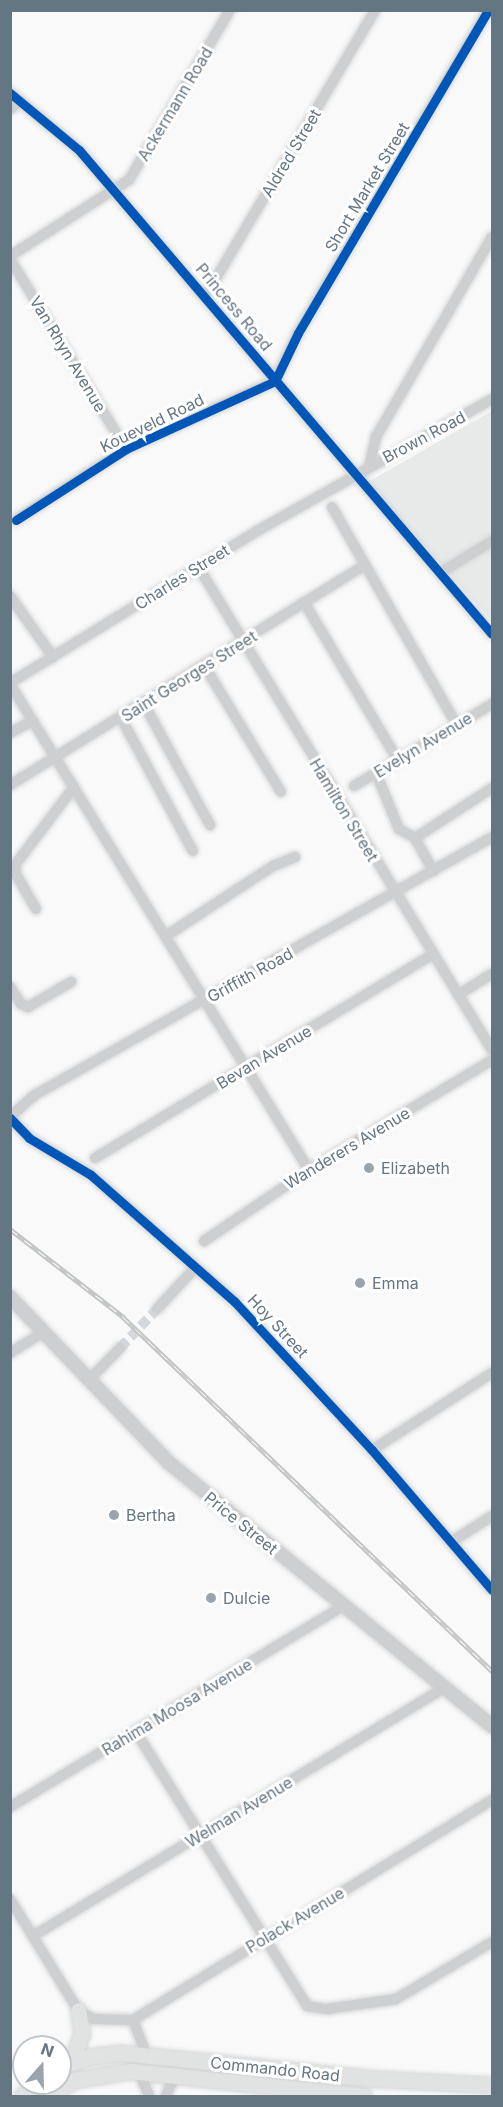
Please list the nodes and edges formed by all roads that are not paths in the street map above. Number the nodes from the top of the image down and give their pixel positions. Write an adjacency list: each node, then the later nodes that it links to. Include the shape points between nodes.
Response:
1 (230, 10): 7 (street, Ackermann Road, via 132,175)
2 (375, 10): 10 (street, Aldred Street)
3 (488, 10): 11 (street, Short Market Street, via 298,333)
4 (10, 93): 5 (street, Princess Road)
5 (20, 100): 6 (street); 7 (street, Princess Road, via 75,145)
6 (10, 109)
7 (114, 191): 9 (street, Ackermann Road); 10 (street, Princess Road)
8 (492, 237): 14 (street, via 375,436)
9 (10, 257): 13 (street, Van Rhyn Avenue)
10 (206, 295): 11 (street, Princess Road)
11 (275, 381): 13 (street, Koueveld Road); 15 (street, Princess Road)
12 (492, 399): 14 (street, Brown Road)
13 (126, 449): 17 (street, Koueveld Road)
14 (369, 467): 15 (street, Brown Road)
15 (355, 474): 20 (street, Charles Street); 21 (street, Princess Road)
16 (332, 507): 19 (street)
17 (16, 520)
18 (492, 541): 21 (street)
19 (365, 565): 23 (street, Saint Georges Street); 34 (street)
20 (199, 568): 26 (street, Hamilton Street); 27 (street, Charles Street)
21 (441, 573): 25 (street, Princess Road)
22 (10, 596): 24 (street)
23 (304, 602): 26 (street, Saint Georges Street); 37 (street)
24 (14, 609): 27 (street)
25 (492, 634)
26 (244, 643): 28 (street, Saint Georges Street); 50 (street, Hamilton Street)
27 (53, 657): 29 (street, Charles Street)
28 (205, 667): 30 (street, Saint Georges Street); 43 (street)
29 (10, 683): 33 (street)
30 (144, 704): 32 (street, Saint Georges Street); 44 (street)
31 (492, 704): 34 (street, Evelyn Avenue)
32 (121, 718): 36 (street, Saint Georges Street); 47 (street)
33 (33, 720): 35 (street); 36 (street)
34 (458, 725): 37 (street, Evelyn Avenue)
35 (10, 733)
36 (56, 758): 39 (street, Saint Georges Street); 41 (street)
37 (398, 760): 38 (street, Evelyn Avenue)
38 (376, 773): 40 (street, Evelyn Avenue); 46 (street, via 399,829)
39 (10, 785)
40 (354, 786)
41 (74, 787): 51 (street, via 15,864 16,875); 52 (street)
42 (492, 788): 46 (street)
43 (281, 792)
44 (210, 825)
45 (492, 837): 49 (street, Griffith Road)
46 (415, 838): 49 (street)
47 (193, 851)
48 (295, 857): 52 (street, via 273,866)
49 (433, 871): 50 (street, Griffith Road)
50 (394, 893): 53 (street, Hamilton Street); 58 (street, Griffith Road)
51 (36, 909)
52 (166, 936): 58 (street)
53 (433, 954): 57 (street, Hamilton Street); 61 (street, Bevan Avenue)
54 (492, 974): 57 (street)
55 (71, 982): 56 (street, via 28,1007 21,1004)
56 (10, 987)
57 (458, 995): 59 (street, Hamilton Street)
58 (205, 1000): 61 (street); 62 (street, Griffith Road, via 33,1096)
59 (492, 1050)
60 (492, 1060): 64 (street, Wanderers Avenue)
61 (248, 1067): 63 (street, Bevan Avenue); 64 (street)
62 (10, 1118): 66 (street, Hoy Street, via 29,1138 91,1175)
63 (95, 1158)
64 (309, 1170): 65 (street, Wanderers Avenue)
65 (204, 1241)
66 (195, 1268): 68 (street); 74 (street, Hoy Street, via 244,1311)
67 (10, 1297): 69 (street, Price Street)
68 (157, 1309)
69 (43, 1332): 71 (street); 73 (street, Price Street)
70 (120, 1348): 73 (street)
71 (10, 1353)
72 (492, 1372): 74 (street)
73 (89, 1380): 78 (street, Price Street, via 168,1462)
74 (372, 1450): 76 (street, Hoy Street)
75 (492, 1516): 76 (street)
76 (451, 1542): 77 (street, Hoy Street)
77 (492, 1590)
78 (343, 1606): 79 (street, Price Street); 81 (street, Rahima Moosa Avenue)
79 (445, 1687): 80 (street, Price Street); 84 (street, Welman Avenue)
80 (492, 1726)
81 (136, 1732): 83 (street, Rahima Moosa Avenue); 84 (street)
82 (492, 1800): 87 (street, Polack Avenue)
83 (10, 1807)
84 (199, 1836): 86 (street, Welman Avenue); 87 (street)
85 (10, 1899): 86 (street)
86 (33, 1936): 89 (street)
87 (263, 1940): 88 (street, via 307,2006 327,2009 396,1999); 90 (street, Polack Avenue)
88 (492, 1942)
89 (78, 2010): 90 (street, via 93,2019); 91 (main road, via 82,2034)
90 (133, 2020): 92 (street)
91 (72, 2052)
92 (147, 2056): 93 (main road, Commando Road, via 110,2053); 96 (main road, Commando Road, via 410,2082)
93 (72, 2063)
94 (139, 2072): 95 (main road, Commando Road); 97 (main road, Commando Road, via 95,2074 75,2080); 98 (street)
95 (179, 2076): 99 (street); 100 (main road, Commando Road)
96 (492, 2085)
97 (49, 2097)
98 (149, 2097)
99 (166, 2097)
100 (364, 2097)

